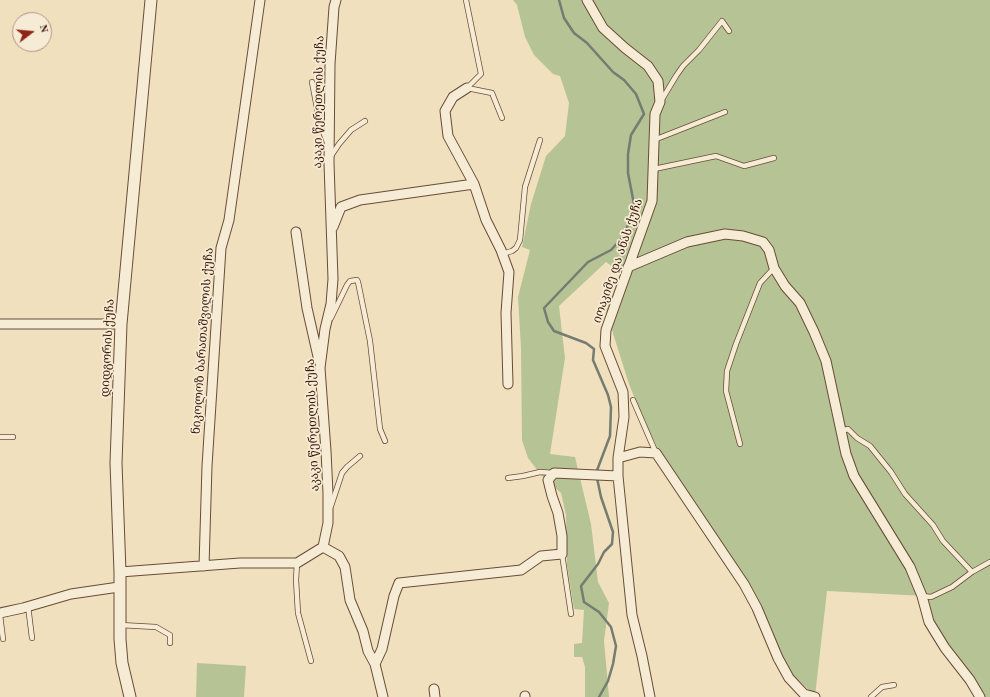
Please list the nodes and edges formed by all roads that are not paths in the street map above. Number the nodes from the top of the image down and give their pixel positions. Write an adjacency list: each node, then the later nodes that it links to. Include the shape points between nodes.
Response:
1 (151, 0): 26 (street, დიდგორის ქუჩა)
2 (260, 0): 47 (street, ნიკოლოზ ბარათაშვილის ქუჩა, via 229,220 221,248 207,466)
3 (336, 0): 15 (street, აკაკი წერეთლის ქუჩა, via 330,64)
4 (466, 0): 8 (lane, via 482,74)
5 (587, 0): 9 (street, იოაკიმე და ანას ქუჩა, via 603,28 648,66 658,82)
6 (729, 31): 9 (lane, via 722,21 683,66)
7 (312, 82): 15 (lane, via 320,124)
8 (467, 88): 11 (lane, via 492,93); 19 (street, via 453,97 445,111 448,136)
9 (660, 102): 14 (street, იოაკიმე და ანას ქუჩა, via 655,114)
10 (725, 112): 14 (lane)
11 (502, 118)
12 (364, 121): 17 (lane, via 351,130)
13 (540, 140): 22 (lane, via 526,187 520,240 516,248)
14 (654, 140): 18 (street, იოაკიმე და ანას ქუჩა)
15 (329, 146): 17 (street, აკაკი წერეთლის ქუჩა)
16 (774, 158): 18 (lane, via 744,166 716,156)
17 (329, 159): 20 (street, აკაკი წერეთლის ქუჩა)
18 (654, 169): 23 (street, იოაკიმე და ანას ქუჩა, via 652,201)
19 (474, 184): 20 (street, via 360,200 341,207); 22 (street, via 486,220)
20 (332, 229): 27 (street, აკაკი წერეთლის ქუჩა, via 333,279)
21 (296, 232): 28 (street, via 307,308)
22 (502, 254): 29 (street, via 509,272 506,313)
23 (628, 267): 24 (street, via 687,242 725,234 763,242 769,250); 38 (street, იოაკიმე და ანას ქუჩა, via 606,330 605,346 623,392 624,417)
24 (774, 268): 31 (street, via 800,303 826,361); 35 (lane, via 760,283 727,371 726,392)
25 (0, 324): 26 (street)
26 (121, 324): 48 (street, დიდგორის ქუჩა, via 116,463)
27 (325, 329): 28 (street, აკაკი წერეთლის ქუჩა); 34 (lane, via 347,285 350,281 356,280 370,341 380,429)
28 (320, 368): 42 (street, აკაკი წერეთლის ქუჩა)
29 (508, 384)
30 (633, 400): 36 (lane)
31 (841, 431): 49 (lane, via 848,429 870,446 943,541); 51 (street, via 854,476 910,567)
32 (0, 437): 33 (lane)
33 (13, 437)
34 (385, 441)
35 (740, 444)
36 (656, 453): 38 (street, via 640,452); 65 (street, via 744,584 789,678 804,694)
37 (360, 456): 42 (lane, via 342,473)
38 (618, 458): 40 (street, იოაკიმე და ანას ქუჩა)
39 (554, 473): 40 (street); 41 (lane, via 540,472); 44 (street, via 548,480 558,513)
40 (618, 476): 64 (street, იოაკიმე და ანას ქუჩა, via 632,615)
41 (508, 478)
42 (328, 515): 43 (street, აკაკი წერეთლის ქუჩა)
43 (323, 546): 45 (street); 60 (street, via 339,556 345,567 350,600)
44 (562, 554): 54 (lane); 60 (street, via 542,556 520,570 398,583 382,649)
45 (297, 562): 47 (street); 59 (lane, via 298,613)
46 (990, 562): 49 (lane)
47 (204, 566): 48 (street)
48 (120, 572): 50 (street, დიდგორის ქუჩა)
49 (972, 572): 51 (lane, via 958,583 931,597)
50 (119, 587): 52 (street, via 71,594); 55 (street, დიდგორის ქუჩა)
51 (922, 596): 67 (street, via 929,622)
52 (28, 606): 53 (street); 56 (lane)
53 (0, 614): 57 (lane)
54 (571, 614)
55 (120, 625): 58 (lane, via 156,627 170,635); 62 (street, დიდგორის ქუჩა, via 122,663)
56 (32, 638)
57 (4, 639)
58 (170, 643)
59 (311, 661)
60 (375, 664): 63 (street)
61 (894, 685): 66 (lane, via 882,687)
62 (130, 697)
63 (383, 697)
64 (650, 697)
65 (815, 697)
66 (871, 697)
67 (980, 697)

